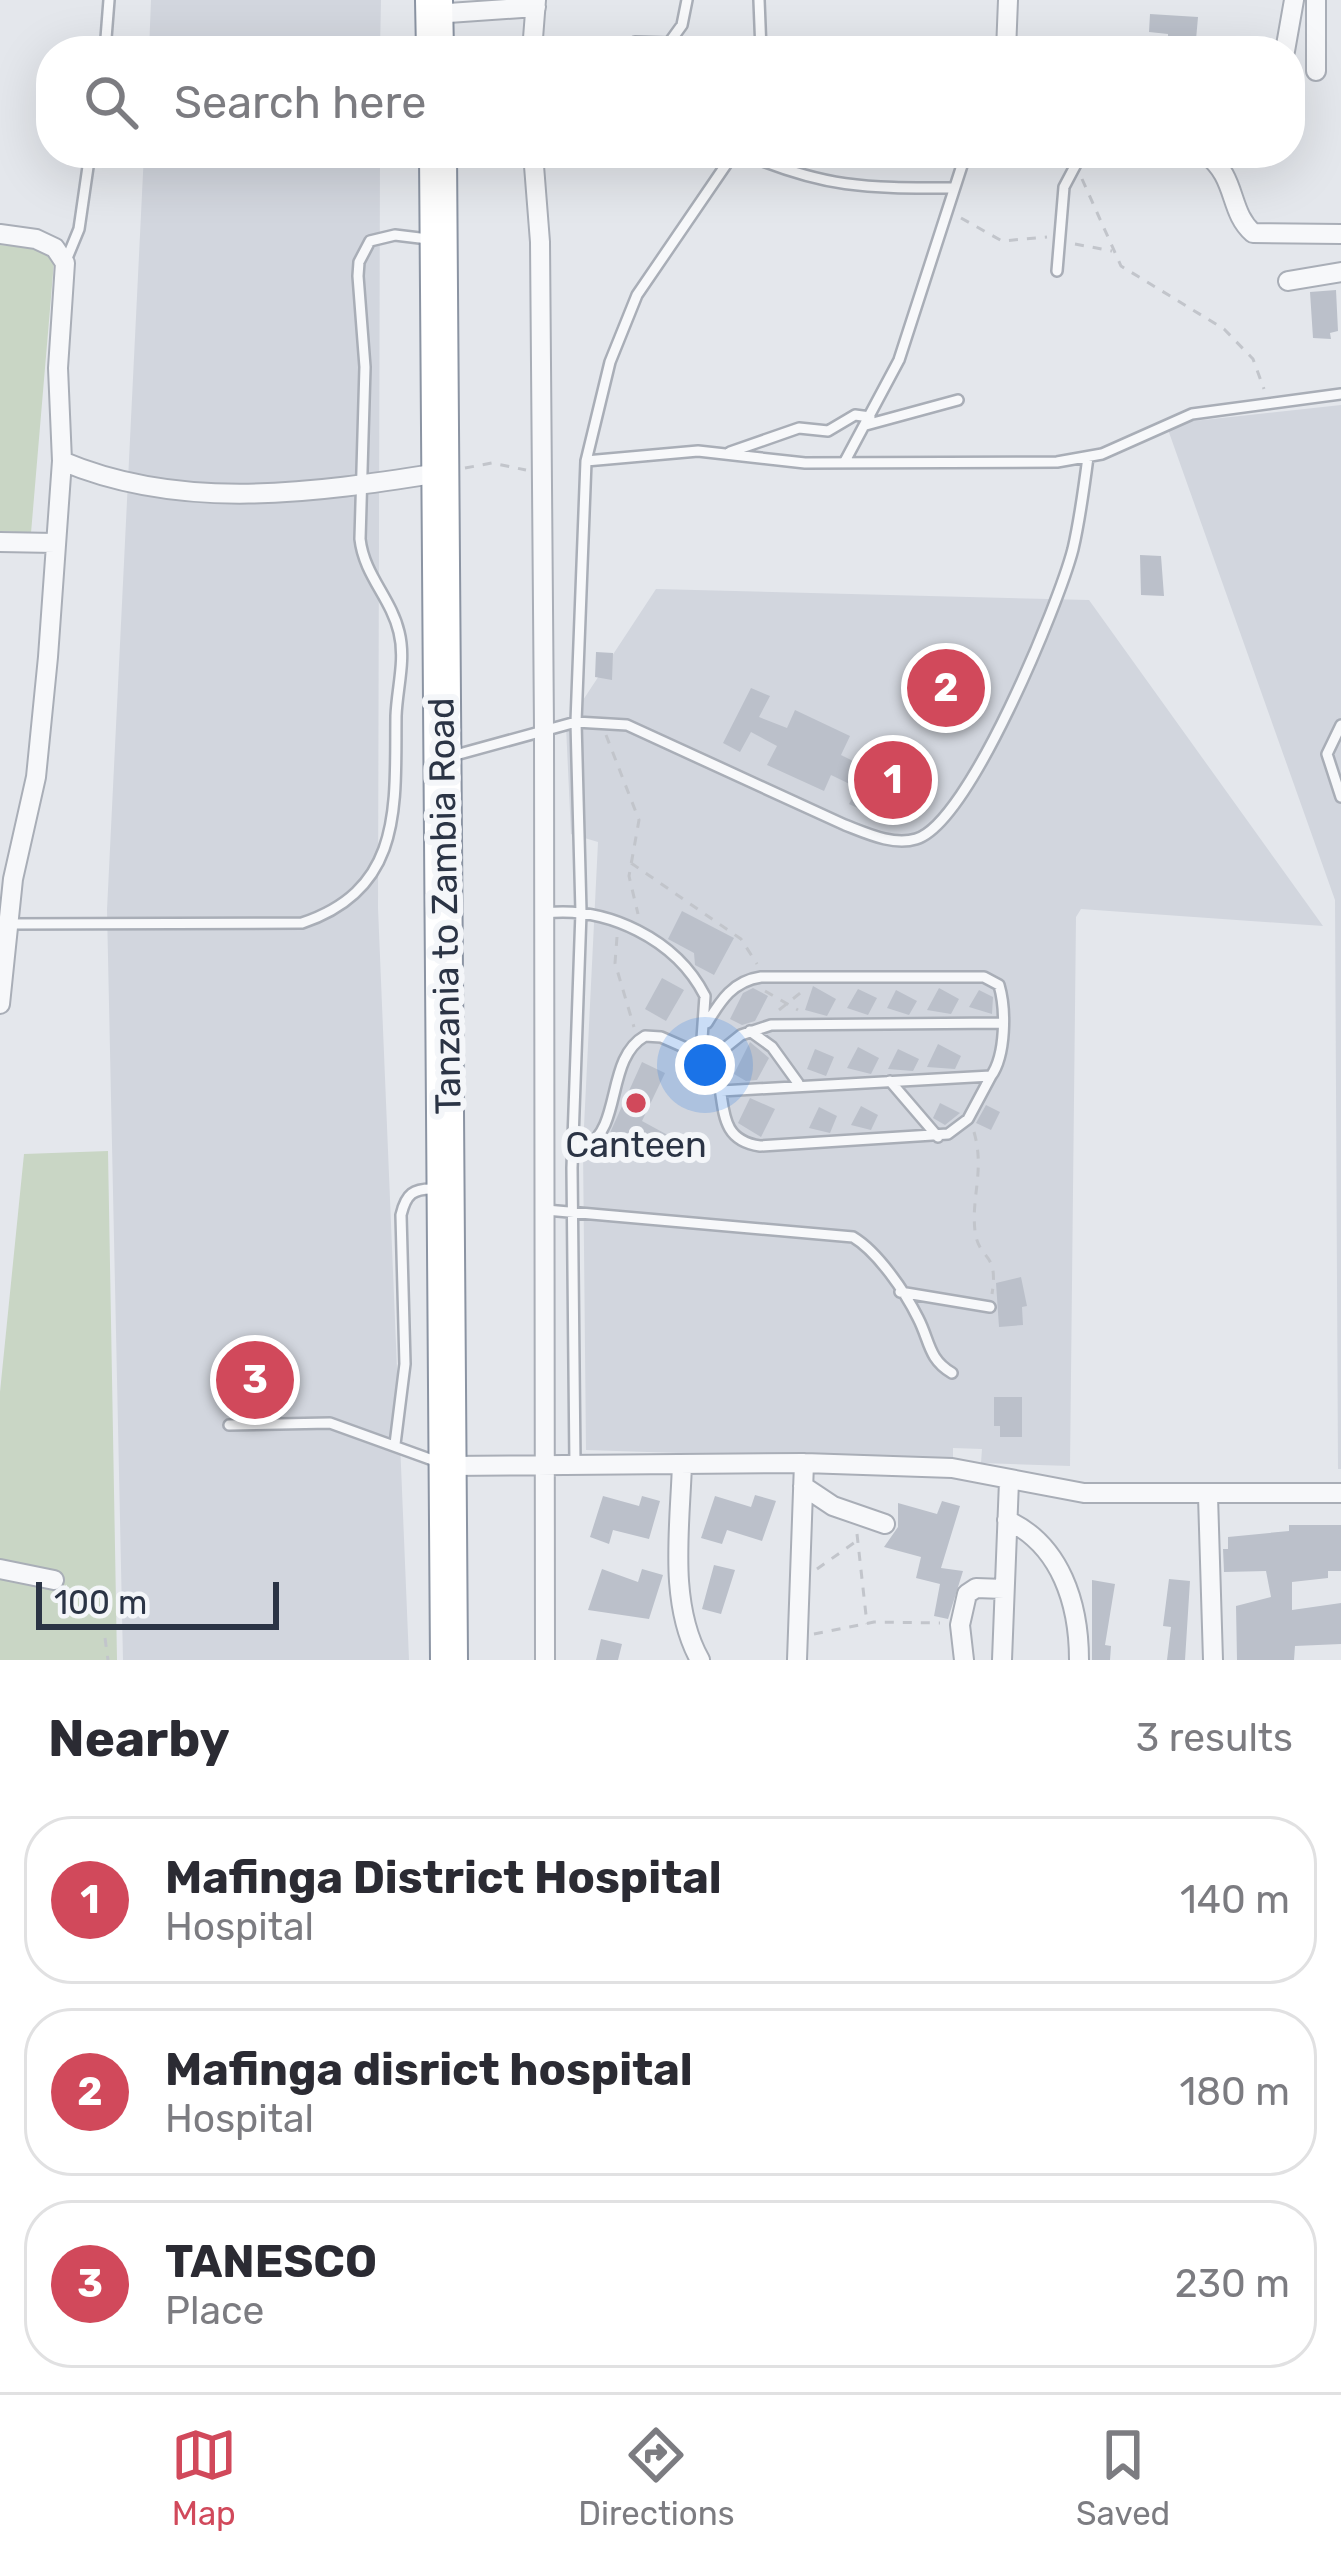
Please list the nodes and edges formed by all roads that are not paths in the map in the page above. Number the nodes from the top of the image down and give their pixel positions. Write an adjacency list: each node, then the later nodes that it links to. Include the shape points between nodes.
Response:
1 (109, 0): 9 (lane)
2 (687, 0): 11 (lane)
3 (759, 0): 12 (lane)
4 (1008, 0): 13 (street)
5 (1294, 0): 14 (street)
6 (1316, 0): 15 (street)
7 (536, 3): 8 (street); 10 (street)
8 (434, 7)
9 (105, 36)
10 (533, 36)
11 (674, 36)
12 (760, 36)
13 (1007, 36)
14 (1288, 36)
15 (1316, 71)
16 (88, 168): 28 (lane)
17 (438, 168): 27 (highway, Tanzania to Zambia Road)
18 (533, 168): 46 (street)
19 (727, 168): 38 (lane, via 637,295 610,362)
20 (782, 168): 24 (lane, via 874,190)
21 (960, 168): 24 (lane)
22 (1072, 168): 29 (lane)
23 (1218, 168): 26 (street, via 1253,233)
24 (952, 188): 34 (lane, via 898,360)
25 (0, 234): 28 (street, via 36,239)
26 (1341, 235)
27 (440, 241): 40 (highway, Tanzania to Zambia Road); 41 (lane, via 370,242 358,262)
28 (65, 263): 37 (street)
29 (1057, 271)
30 (1341, 272): 31 (street)
31 (1288, 281)
32 (1341, 394): 36 (lane, via 1192,414)
33 (958, 400): 34 (lane)
34 (868, 421): 35 (lane, via 855,415 828,431 799,428); 39 (lane)
35 (729, 452): 38 (lane); 39 (lane)
36 (1088, 457): 39 (lane); 44 (lane, via 1072,551 1036,650 986,753 938,826 916,840 863,832 669,741)
37 (62, 461): 41 (street, via 164,493); 43 (street)
38 (586, 461): 44 (lane)
39 (844, 463)
40 (440, 473): 41 (street); 47 (highway, Tanzania to Zambia Road)
41 (364, 484): 52 (lane, via 363,562 399,633 402,669 395,814 389,844 362,887 336,912 302,923)
42 (0, 542): 43 (street)
43 (55, 542): 49 (street, via 40,744)
44 (576, 722): 46 (lane); 50 (lane)
45 (1341, 725): 48 (lane, via 1327,754)
46 (544, 729): 47 (lane); 51 (street)
47 (442, 760): 64 (highway, Tanzania to Zambia Road)
48 (1341, 797)
49 (6, 878): 52 (street)
50 (581, 912): 51 (lane); 54 (lane, via 649,937 696,978); 63 (lane)
51 (545, 913): 65 (street)
52 (8, 923): 53 (street)
53 (0, 1004)
54 (707, 1023): 55 (lane, via 728,991 761,977 984,977 999,985); 57 (lane)
55 (1002, 1023): 56 (lane); 58 (lane)
56 (750, 1031): 57 (lane); 60 (lane)
57 (706, 1056): 61 (lane); 63 (lane, via 661,1037 638,1039 601,1134 587,1146)
58 (991, 1076): 59 (lane); 62 (lane, via 968,1120)
59 (890, 1081): 60 (lane); 62 (lane)
60 (798, 1083): 61 (lane)
61 (721, 1091): 62 (lane, via 727,1127 745,1144)
62 (938, 1137)
63 (573, 1144): 66 (lane)
64 (446, 1190): 71 (lane, via 414,1190 401,1215 404,1364); 76 (highway, Tanzania to Zambia Road)
65 (546, 1210): 66 (lane); 74 (street)
66 (572, 1212): 67 (lane, via 853,1237); 75 (lane)
67 (900, 1292): 68 (lane); 69 (lane, via 930,1354)
68 (990, 1307)
69 (952, 1373)
70 (229, 1425): 71 (lane, via 330,1423)
71 (395, 1444): 76 (lane)
72 (805, 1463): 73 (street); 77 (street, via 952,1468); 78 (street)
73 (682, 1464): 75 (street); 86 (street)
74 (544, 1465): 75 (street); 76 (street); 88 (street)
75 (574, 1465)
76 (447, 1466): 87 (highway, Tanzania to Zambia Road)
77 (1009, 1481): 80 (street, via 1084,1493); 81 (street)
78 (803, 1486): 82 (street); 91 (street)
79 (1341, 1493): 80 (street)
80 (1208, 1496): 95 (street)
81 (1007, 1520): 85 (street); 94 (street, via 1065,1579)
82 (885, 1524)
83 (0, 1570): 84 (street)
84 (54, 1580)
85 (1004, 1589): 92 (street, via 967,1594); 93 (street)
86 (688, 1634): 89 (street); 90 (street)
87 (448, 1660)
88 (545, 1660)
89 (685, 1660)
90 (700, 1660)
91 (797, 1660)
92 (964, 1660)
93 (1002, 1660)
94 (1079, 1660)
95 (1214, 1660)

